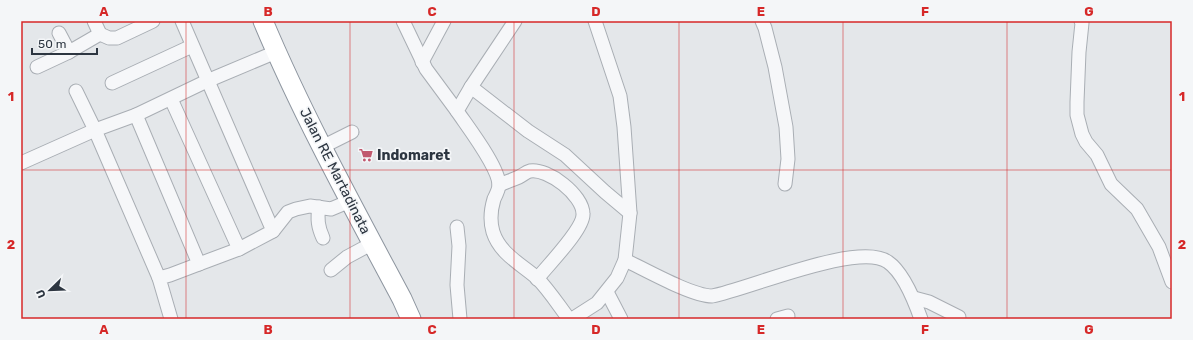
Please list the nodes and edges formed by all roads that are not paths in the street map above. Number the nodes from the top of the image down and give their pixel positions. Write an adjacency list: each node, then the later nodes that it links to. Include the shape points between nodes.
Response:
1 (94, 21): 13 (street)
2 (153, 21): 11 (street)
3 (182, 21): 14 (street)
4 (263, 21): 16 (highway, Jalan RE Martadinata)
5 (403, 21): 17 (street)
6 (444, 21): 17 (street)
7 (515, 21): 21 (street)
8 (595, 21): 34 (street, via 620,96)
9 (762, 21): 30 (street, via 775,67 786,127 788,159)
10 (1081, 21): 45 (street, via 1077,115 1082,134 1097,155 1111,184 1137,210 1159,247)
11 (139, 24): 13 (street, via 117,38)
12 (59, 33): 15 (street)
13 (100, 34): 15 (street)
14 (192, 46): 19 (street); 20 (street)
15 (69, 52): 18 (street)
16 (276, 52): 19 (street); 28 (highway, Jalan RE Martadinata)
17 (422, 62): 24 (street)
18 (37, 67)
19 (207, 81): 23 (street); 36 (street)
20 (112, 83)
21 (470, 87): 24 (street); 34 (street, via 528,131 565,155)
22 (76, 91): 26 (street)
23 (171, 99): 25 (street); 39 (street)
24 (457, 111): 31 (street, via 491,163)
25 (136, 115): 26 (street); 41 (street)
26 (95, 130): 29 (street); 43 (street)
27 (352, 132): 28 (street)
28 (322, 147): 32 (highway, Jalan RE Martadinata)
29 (21, 163)
30 (785, 184)
31 (499, 185): 44 (street, via 493,205 493,232 507,254); 44 (street, via 529,171 540,171 565,186 580,203 583,215 578,229)
32 (350, 201): 33 (street, via 331,209); 38 (highway, Jalan RE Martadinata)
33 (319, 207): 36 (street, via 310,206 288,212); 37 (street, via 319,229)
34 (630, 213): 40 (street)
35 (457, 227): 51 (street)
36 (273, 231): 39 (street)
37 (323, 238)
38 (373, 244): 42 (street); 50 (highway, Jalan RE Martadinata)
39 (239, 249): 41 (street)
40 (625, 260): 46 (street); 47 (street, via 688,290 708,296 722,294 821,263 870,256 885,260 894,267)
41 (199, 264): 43 (street)
42 (331, 270)
43 (159, 278): 49 (street)
44 (537, 279): 52 (street)
45 (1172, 282)
46 (607, 292): 52 (street, via 597,303); 53 (street)
47 (914, 298): 48 (street, via 929,302); 54 (street)
48 (959, 317)
49 (171, 319)
50 (411, 319)
51 (460, 319)
52 (570, 319)
53 (621, 319)
54 (922, 319)

